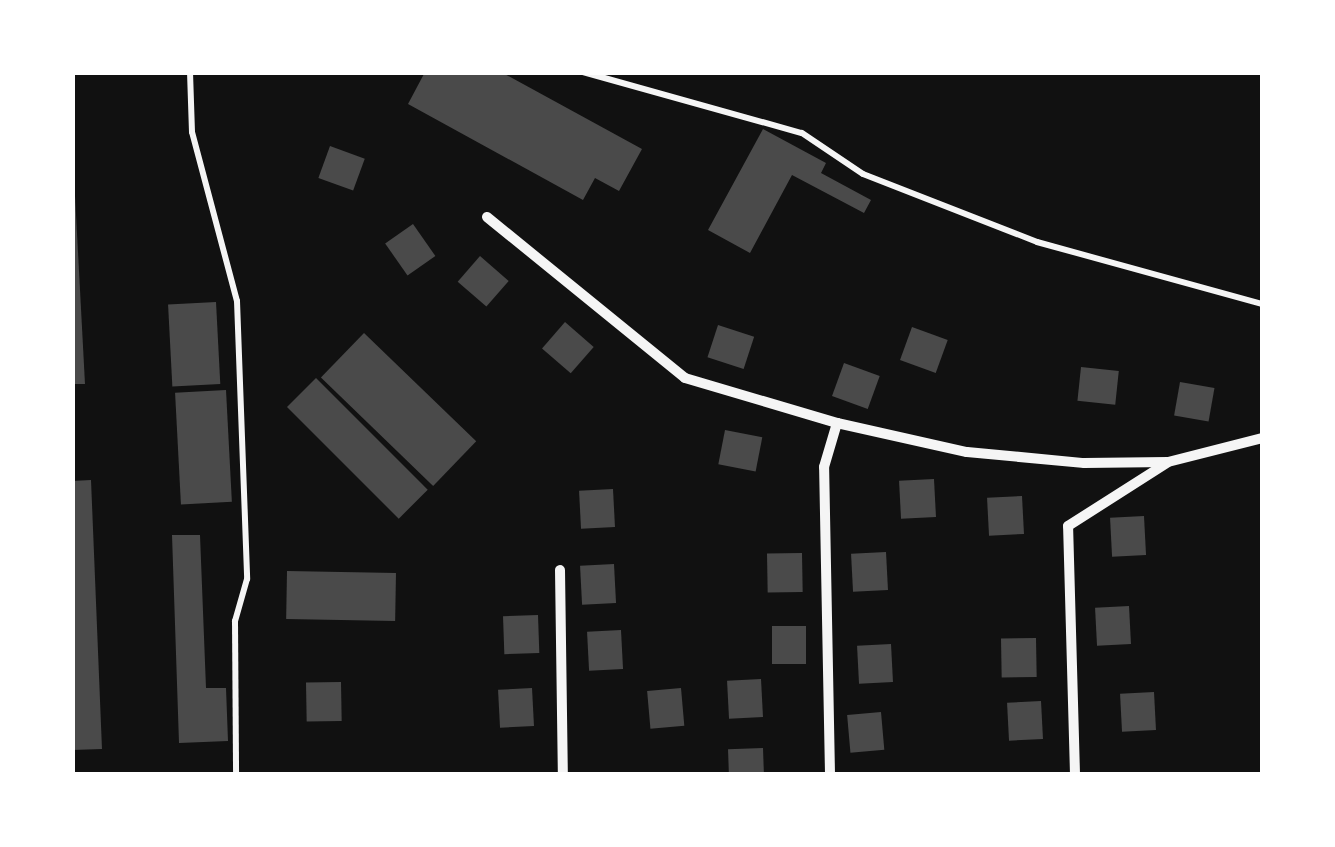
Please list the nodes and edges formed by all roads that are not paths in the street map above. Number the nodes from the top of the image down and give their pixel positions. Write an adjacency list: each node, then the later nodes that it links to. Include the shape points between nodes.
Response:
1 (190, 72): 9 (lane, via 192,132 237,301 248,580 235,621)
2 (583, 72): 4 (lane, via 802,133 863,174 1037,242)
3 (486, 217): 5 (street, via 685,378)
4 (1262, 304)
5 (837, 423): 7 (street, via 967,452); 11 (street, via 824,467)
6 (1262, 438): 7 (street)
7 (1168, 462): 12 (street, via 1068,526)
8 (560, 570): 10 (street)
9 (236, 774)
10 (563, 774)
11 (830, 774)
12 (1075, 774)

